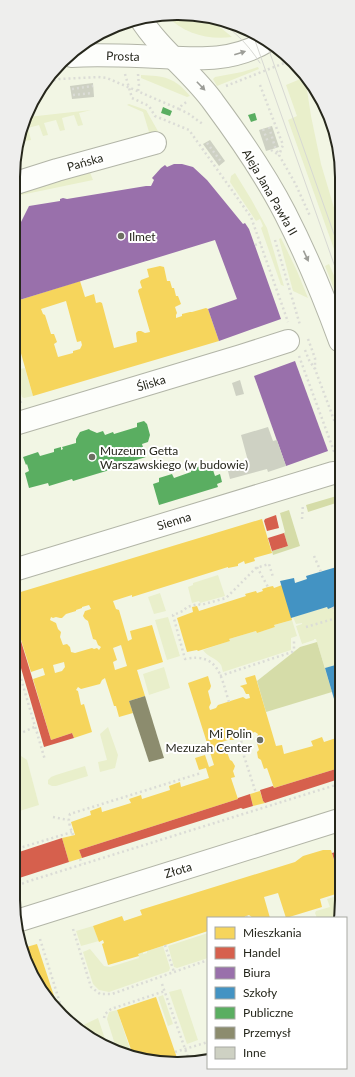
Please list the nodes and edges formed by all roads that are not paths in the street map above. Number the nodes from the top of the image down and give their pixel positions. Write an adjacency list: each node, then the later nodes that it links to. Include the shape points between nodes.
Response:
1 (144, 24): 4 (street, Aleja Jana Pawła II)
2 (261, 44): 4 (street, Prosta, one-way to 2, via 225,57)
3 (78, 56): 4 (street, Prosta)
4 (174, 58): 7 (street, Aleja Jana Pawła II, one-way to 7, via 211,98 264,175 306,256)
5 (155, 143): 6 (street, Pańska)
6 (20, 183)
7 (335, 328)
8 (297, 337): 9 (street, Śliska)
9 (20, 422)
10 (335, 466): 11 (street, Sienna)
11 (20, 568)
12 (335, 821): 13 (street, Złota)
13 (21, 920)

